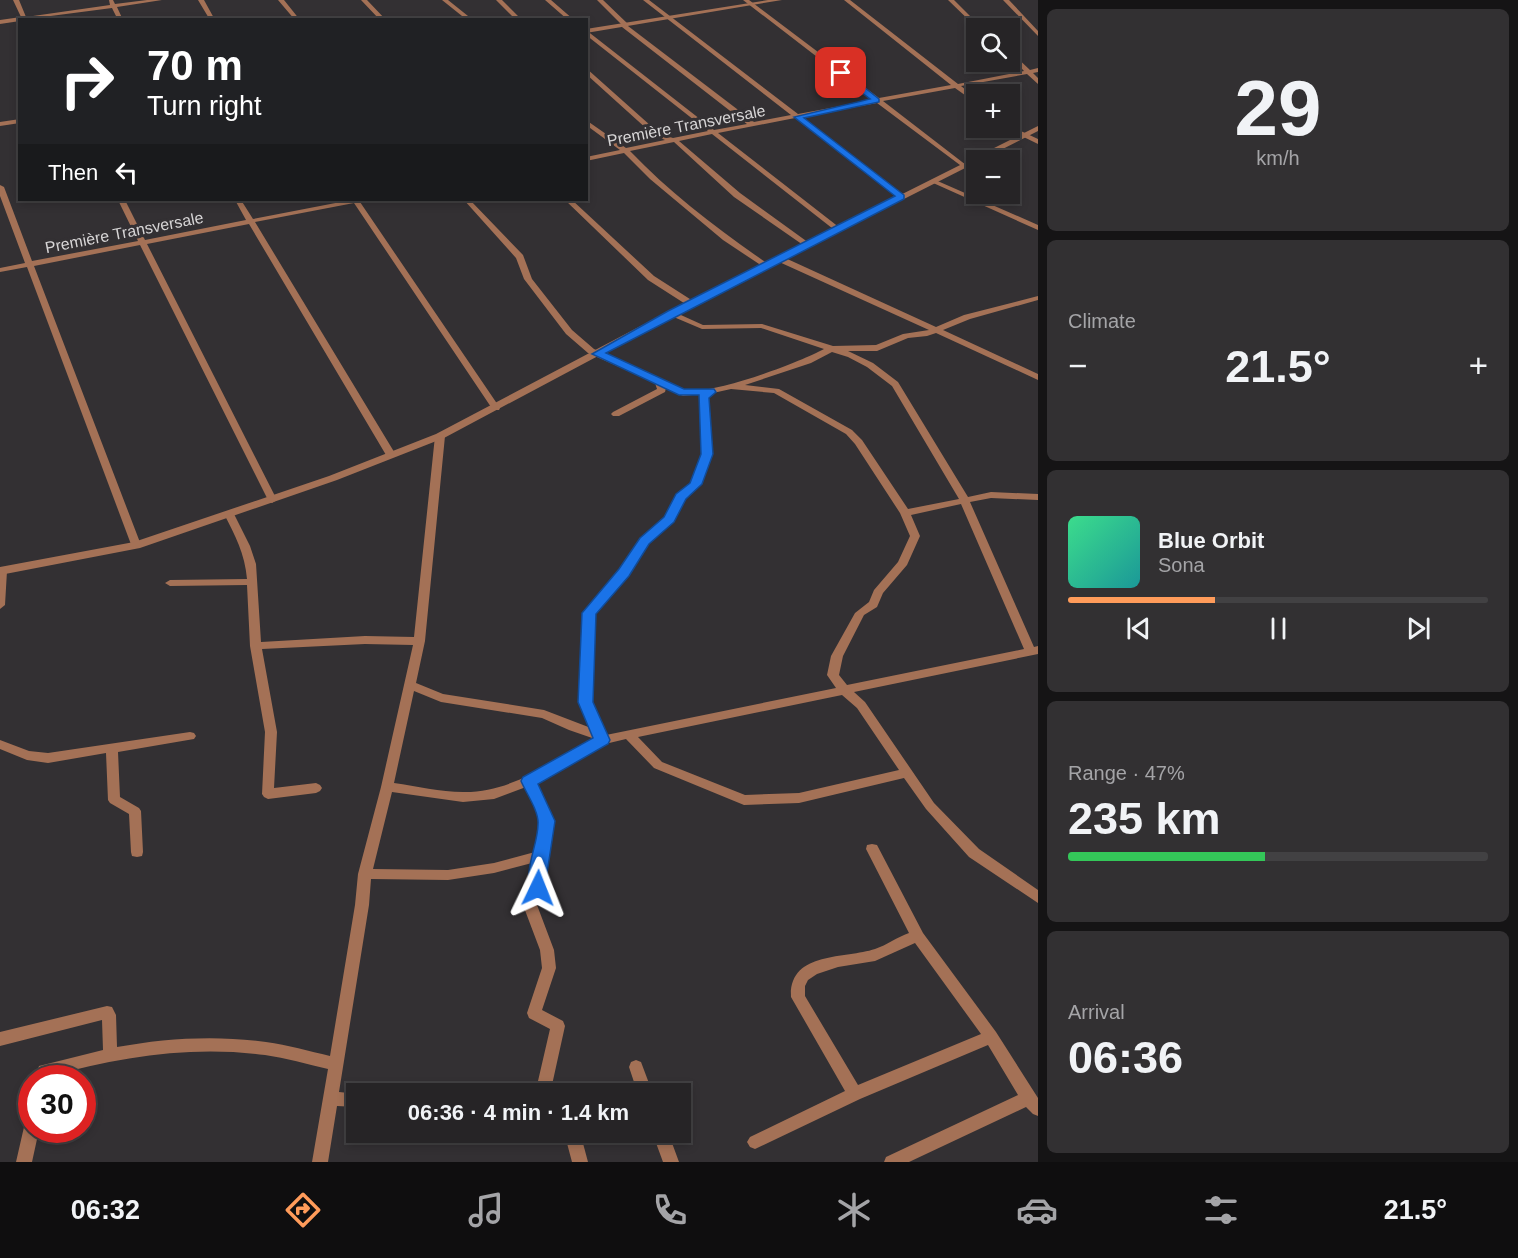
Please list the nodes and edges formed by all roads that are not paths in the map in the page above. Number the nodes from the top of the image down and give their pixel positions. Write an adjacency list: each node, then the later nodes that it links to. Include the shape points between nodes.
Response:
1 (16, 0): 18 (street)
2 (110, 0): 17 (street)
3 (159, 0): 17 (street)
4 (201, 0): 21 (street)
5 (281, 0): 22 (street)
6 (364, 0): 23 (street)
7 (445, 0): 24 (street)
8 (499, 0): 25 (street)
9 (548, 0): 26 (street)
10 (600, 0): 31 (street)
11 (646, 0): 27 (street)
12 (779, 0): 16 (street)
13 (847, 0): 40 (street)
14 (951, 0): 28 (street)
15 (1006, 0): 34 (street)
16 (749, 2): 27 (street); 42 (street)
17 (114, 6): 19 (street); 20 (street)
18 (25, 18)
19 (32, 18)
20 (120, 18)
21 (212, 18)
22 (296, 18)
23 (382, 18)
24 (468, 18)
25 (518, 18)
26 (570, 18)
27 (669, 18): 31 (street); 43 (street)
28 (970, 18)
29 (18, 20): 30 (street)
30 (0, 22)
31 (625, 25): 32 (street); 47 (street)
32 (588, 31)
33 (588, 33): 49 (street)
34 (1038, 34)
35 (1020, 64): 38 (street)
36 (1038, 70): 38 (street, Première Transversale)
37 (588, 72): 52 (street, via 650,129)
38 (1028, 72): 39 (street); 40 (street, Première Transversale)
39 (1038, 82)
40 (958, 85): 41 (street); 42 (street, Première Transversale)
41 (966, 92)
42 (876, 100): 43 (street, Première Transversale); 56 (street)
43 (798, 117): 47 (street, Première Transversale); 59 (street)
44 (18, 121): 46 (street)
45 (588, 123): 54 (street)
46 (0, 124)
47 (753, 126): 49 (street, Première Transversale)
48 (1038, 128): 51 (street)
49 (716, 133): 52 (street, Première Transversale); 68 (street)
50 (1020, 133): 51 (street)
51 (1024, 135): 53 (street); 56 (street)
52 (672, 140): 54 (street, Première Transversale); 70 (street, via 768,220)
53 (1038, 142)
54 (626, 151): 55 (street, Première Transversale); 73 (street, via 666,189)
55 (588, 159)
56 (964, 166): 57 (street)
57 (933, 181): 59 (street); 67 (street)
58 (0, 188): 72 (street)
59 (901, 197): 68 (street)
60 (122, 201): 69 (street)
61 (239, 201): 66 (street)
62 (352, 201): 66 (street, Première Transversale)
63 (358, 201): 85 (street)
64 (468, 201): 80 (street, via 520,257 528,279 569,332)
65 (569, 201): 76 (street, via 651,278)
66 (250, 222): 69 (street, Première Transversale); 88 (street)
67 (1038, 228)
68 (837, 230): 70 (street)
69 (142, 242): 72 (street, Première Transversale); 91 (street)
70 (806, 245): 71 (street)
71 (780, 259): 73 (street); 78 (street)
72 (29, 264): 74 (street, Première Transversale); 94 (street)
73 (765, 266): 76 (street)
74 (0, 270)
75 (1038, 298): 78 (street)
76 (690, 303): 77 (street)
77 (672, 313): 79 (street, via 702,327 758,325); 80 (street)
78 (937, 329): 79 (street, via 877,348); 81 (street)
79 (831, 349): 83 (street, via 808,361); 90 (street, via 870,364 896,384)
80 (597, 354): 82 (street); 85 (street)
81 (1038, 377)
82 (658, 380): 84 (street, via 683,393); 86 (street, via 662,390)
83 (731, 386): 84 (street); 92 (street, via 776,391 849,432)
84 (710, 392): 106 (street, via 704,397 707,454 698,481 680,496 669,519 645,541 624,573 589,613 585,702)
85 (496, 408): 87 (street)
86 (615, 414)
87 (440, 436): 88 (street); 99 (street)
88 (391, 455): 91 (street)
89 (1038, 498): 90 (street, via 1006,494)
90 (964, 499): 92 (street); 101 (street)
91 (273, 500): 93 (street)
92 (905, 513): 103 (street, via 914,531 914,541 873,604 860,613 837,656 833,675)
93 (229, 514): 94 (street); 96 (street, via 251,564)
94 (135, 545): 95 (street)
95 (1, 571): 98 (street)
96 (251, 582): 97 (street); 100 (street)
97 (170, 583)
98 (0, 605)
99 (419, 641): 100 (street); 102 (street)
100 (256, 646): 112 (street, via 271,732 268,794)
101 (1035, 651): 103 (street)
102 (410, 685): 106 (street, via 441,698 544,714); 113 (street)
103 (844, 690): 104 (street); 110 (street, via 861,705)
104 (628, 734): 106 (street); 110 (street, via 658,765 744,800 799,798)
105 (190, 735): 108 (street)
106 (601, 738): 111 (street)
107 (0, 744): 108 (street, via 48,758); 109 (street)
108 (112, 747): 115 (street, via 114,800 135,811)
109 (0, 753)
110 (907, 773): 118 (street, via 930,806 974,853)
111 (529, 781): 113 (street, via 477,797); 116 (street, via 547,821)
112 (316, 788)
113 (387, 788): 117 (street)
114 (872, 849): 119 (street)
115 (137, 852)
116 (540, 856): 117 (street, via 448,875); 126 (street, via 538,888 530,905 548,950 549,968 534,1013 558,1026)
117 (365, 874): 123 (street)
118 (1038, 897)
119 (918, 937): 120 (street); 128 (street, via 903,938 877,955 804,972 798,984 798,997)
120 (991, 1037): 128 (street); 131 (street)
121 (0, 1039): 122 (street, via 107,1012)
122 (110, 1056): 123 (street, via 177,1044 255,1047); 124 (street)
123 (335, 1064): 129 (street)
124 (70, 1065)
125 (636, 1067): 127 (street)
126 (545, 1083)
127 (641, 1083)
128 (855, 1094): 132 (street)
129 (330, 1098): 130 (street); 137 (street)
130 (346, 1099)
131 (1033, 1104): 140 (street)
132 (755, 1142)
133 (28, 1143): 136 (street)
134 (575, 1143): 138 (street)
135 (664, 1143): 139 (street)
136 (24, 1162)
137 (320, 1162)
138 (580, 1162)
139 (671, 1162)
140 (892, 1162)

